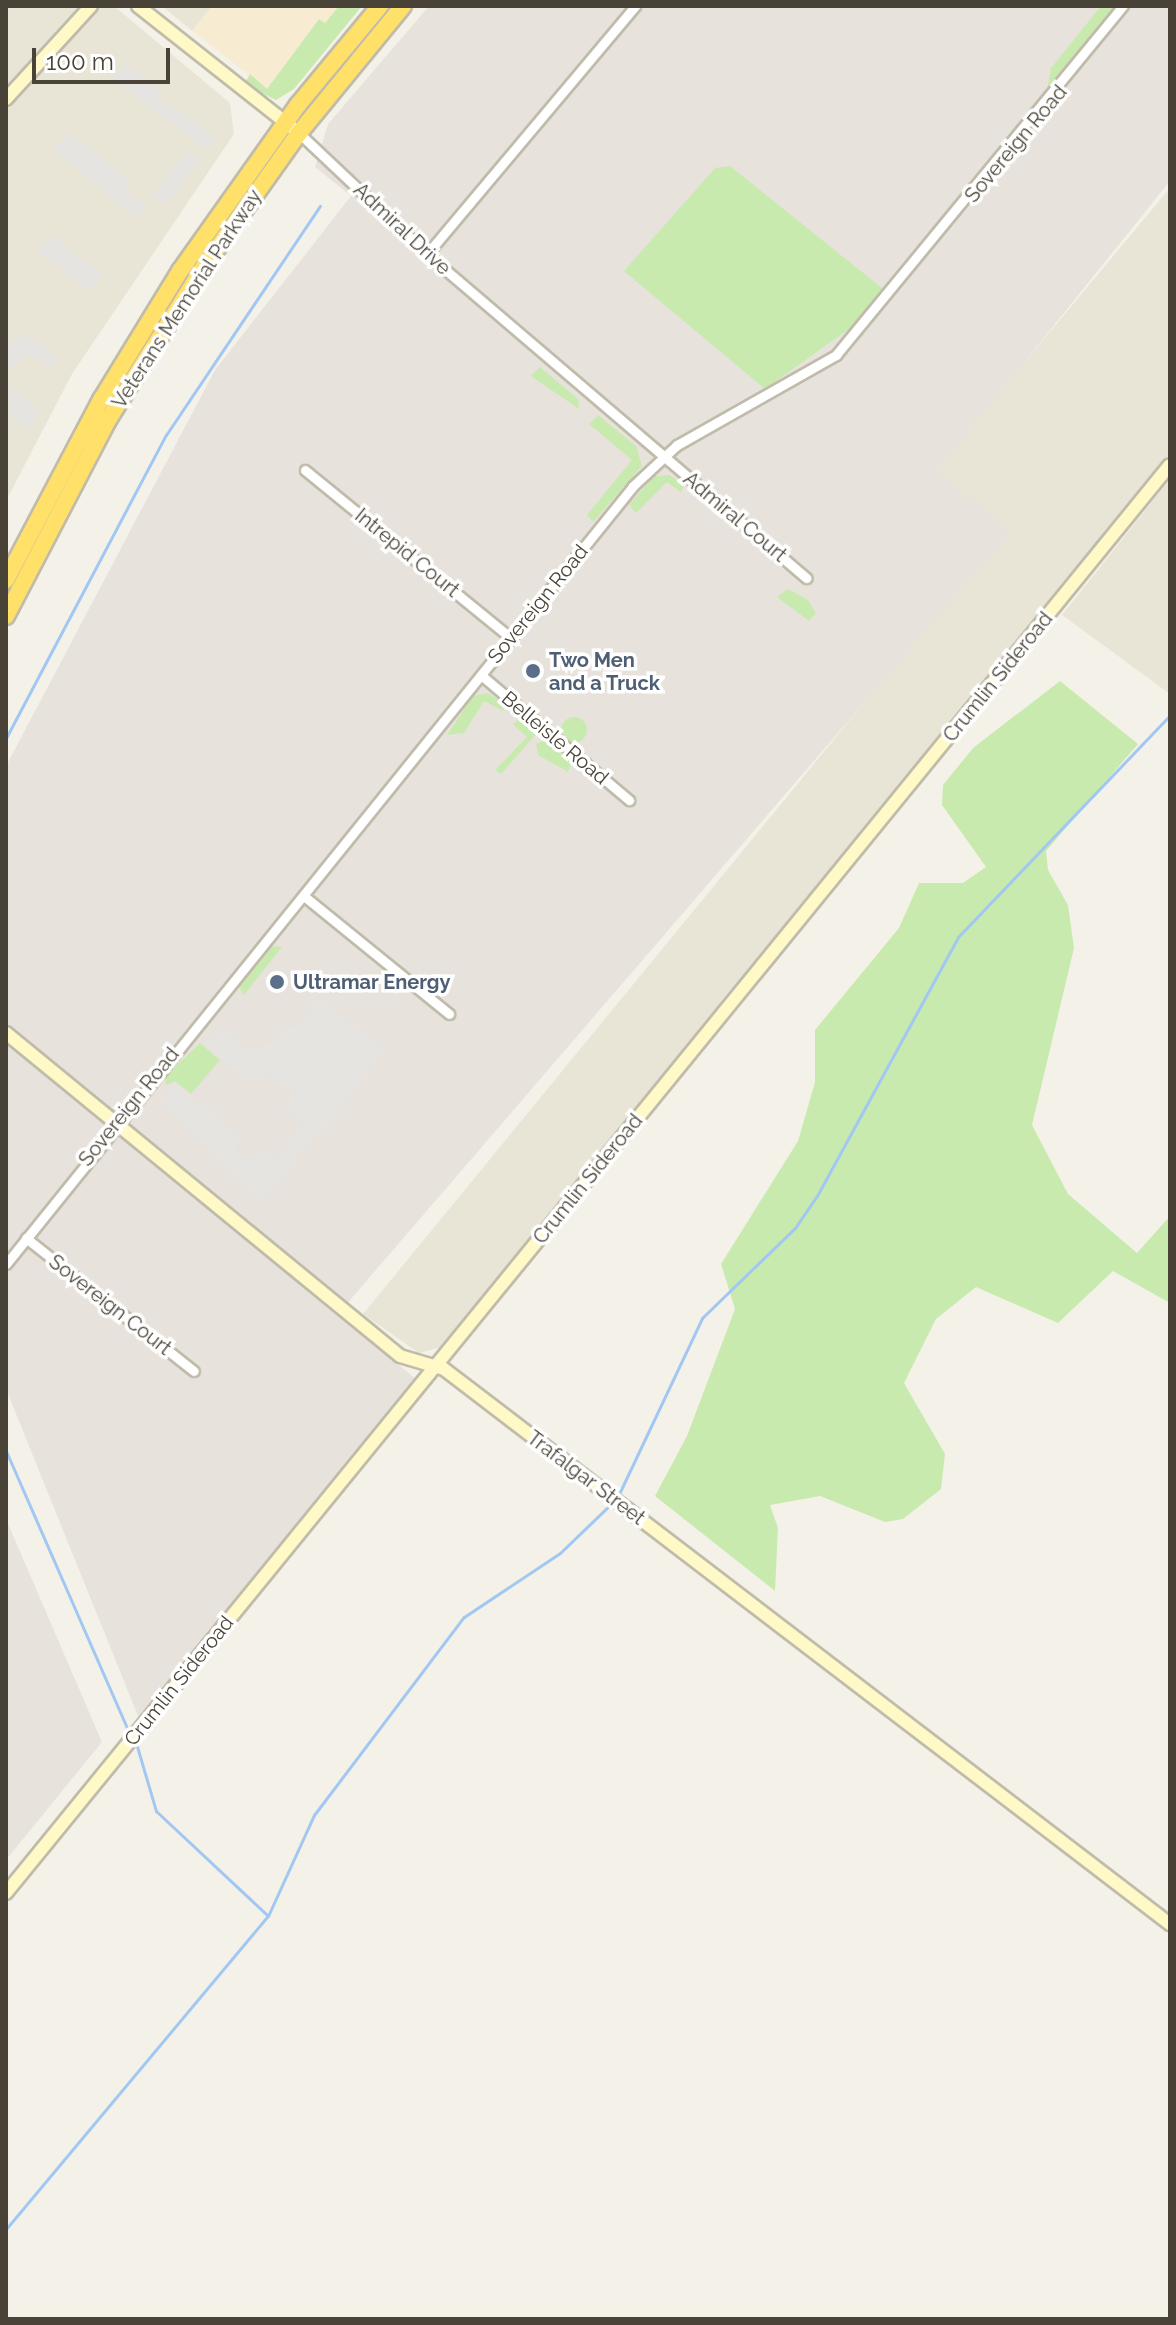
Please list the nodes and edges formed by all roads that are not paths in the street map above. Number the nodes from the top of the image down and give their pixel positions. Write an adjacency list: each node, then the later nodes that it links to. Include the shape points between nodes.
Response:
1 (91, 6): 7 (street)
2 (138, 6): 8 (street, Admiral Drive)
3 (380, 6): 8 (highway, Veterans Memorial Parkway)
4 (403, 6): 8 (highway, Veterans Memorial Parkway)
5 (635, 6): 9 (street)
6 (1123, 6): 10 (street, Sovereign Road, via 836,355)
7 (6, 99)
8 (292, 128): 9 (street, Admiral Drive); 14 (highway, Veterans Memorial Parkway, via 101,400); 15 (highway, Veterans Memorial Parkway, via 153,345)
9 (427, 254): 10 (street, Admiral Drive)
10 (662, 457): 13 (street, Admiral Court); 16 (street, Sovereign Road)
11 (1170, 465): 25 (street, Crumlin Sideroad)
12 (305, 470): 16 (street, Intrepid Court)
13 (807, 578)
14 (6, 580)
15 (6, 616)
16 (510, 637): 17 (street, Sovereign Road)
17 (481, 675): 18 (street, Belleisle Road); 19 (street, Sovereign Road)
18 (629, 800)
19 (304, 896): 20 (street); 22 (street, Sovereign Road)
20 (449, 1014)
21 (6, 1033): 22 (street, Trafalgar Street)
22 (114, 1122): 23 (street, Sovereign Road); 25 (street, Trafalgar Street, via 400,1356)
23 (26, 1238): 24 (street, Sovereign Road); 26 (street, Sovereign Court)
24 (6, 1264)
25 (436, 1366): 27 (street, Crumlin Sideroad); 28 (street, Trafalgar Street)
26 (194, 1371)
27 (6, 1893)
28 (1170, 1924)

